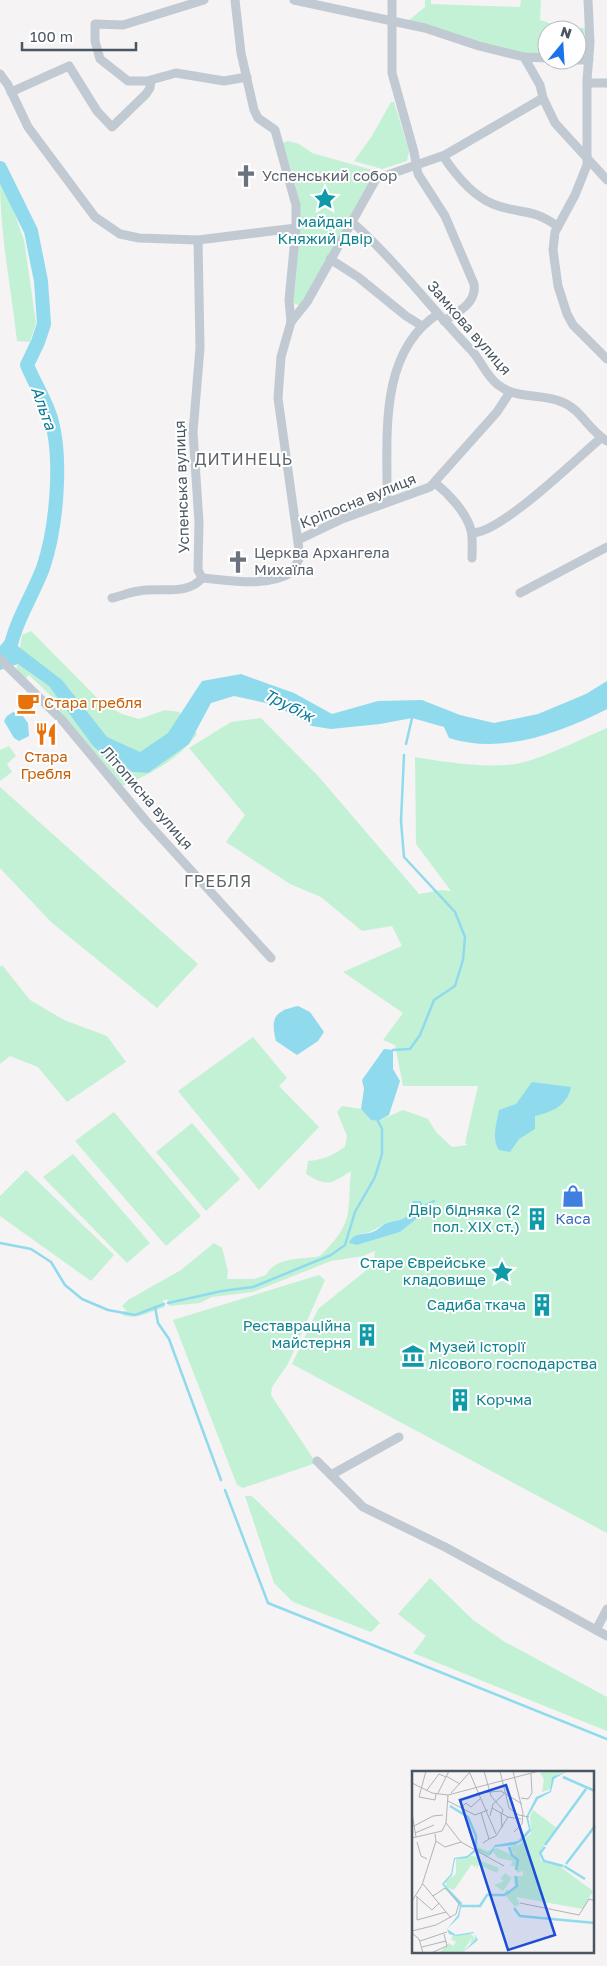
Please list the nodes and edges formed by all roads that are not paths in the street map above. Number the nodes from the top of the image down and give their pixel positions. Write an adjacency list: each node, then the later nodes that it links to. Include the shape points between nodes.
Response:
1 (204, 0): 12 (street, via 122,25 95,24 96,46 103,62 128,81)
2 (235, 0): 11 (street)
3 (294, 0): 6 (street)
4 (392, 0): 6 (street)
5 (588, 0): 9 (street)
6 (392, 21): 7 (street); 19 (street, via 392,73)
7 (524, 57): 8 (street); 16 (street, via 540,84)
8 (537, 58)
9 (590, 60): 13 (street)
10 (0, 74): 15 (street)
11 (247, 77): 12 (street, via 224,80 176,73); 23 (street, via 256,114 274,128 279,142 294,192)
12 (150, 80): 15 (street, via 146,94 112,127 97,111 69,66)
13 (587, 83): 14 (street); 18 (street)
14 (607, 83)
15 (11, 92): 24 (street, via 28,126 101,222 126,237)
16 (543, 98): 17 (street); 18 (street, via 558,128)
17 (443, 156): 19 (street); 22 (street, via 459,177 487,200 541,215)
18 (588, 159): 20 (street); 22 (street, via 581,182)
19 (416, 167): 21 (street, via 378,177); 26 (street, via 420,181 449,224 474,284 474,295 469,303)
20 (607, 180)
21 (351, 221): 25 (street); 26 (street, Замкова вулиця, via 392,261)
22 (558, 227): 29 (street, via 553,240 554,259 567,314 573,325)
23 (296, 228): 24 (street); 27 (street, via 288,300)
24 (198, 240): 38 (street, Успенська вулиця, via 200,348 193,432 199,522 198,570)
25 (330, 259): 27 (street, via 307,302); 28 (street)
26 (441, 318): 28 (street); 30 (street, Замкова вулиця, via 473,352 492,380)
27 (291, 322): 35 (street, via 281,357 278,398)
28 (422, 326): 33 (street, via 408,346 395,378 386,442)
29 (607, 358)
30 (510, 392): 31 (street, Замкова вулиця, via 564,402); 32 (street, Кріпосна вулиця, via 497,412)
31 (604, 440): 34 (street, via 503,521 489,530)
32 (435, 483): 33 (street, Кріпосна вулиця, via 418,493); 34 (street, via 452,499)
33 (387, 502): 35 (street, Кріпосна вулиця)
34 (472, 533): 37 (street)
35 (298, 540): 38 (street, Кріпосна вулиця, via 299,561 288,574 259,581)
36 (607, 547): 39 (street)
37 (472, 558)
38 (202, 578): 40 (street, via 187,588 139,590)
39 (520, 593)
40 (112, 598)
41 (0, 659): 42 (street, Літописна вулиця, via 62,720 146,821)
42 (271, 958)
43 (399, 1437): 45 (street)
44 (316, 1460): 45 (street)
45 (331, 1475): 47 (street, via 363,1507)
46 (607, 1609): 47 (street)
47 (596, 1630): 48 (street)
48 (607, 1636)

